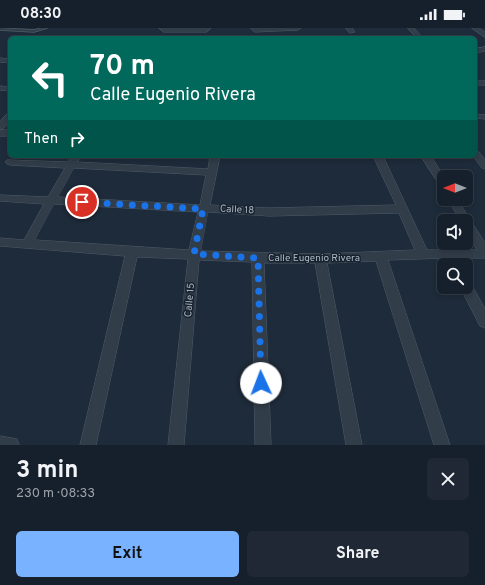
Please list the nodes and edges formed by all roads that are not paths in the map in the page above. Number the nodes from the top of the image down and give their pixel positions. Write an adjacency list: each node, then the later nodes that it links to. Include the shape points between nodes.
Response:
1 (46, 28): 5 (lane, via 34,31)
2 (298, 28): 8 (street)
3 (411, 28): 10 (street)
4 (475, 28): 9 (street)
5 (0, 29)
6 (163, 29): 7 (street)
7 (207, 29)
8 (255, 29)
9 (485, 35)
10 (418, 36)
11 (8, 118): 12 (street)
12 (0, 127)
13 (479, 154): 20 (street)
14 (75, 158): 19 (street)
15 (214, 158): 21 (street, Calle 15)
16 (379, 158): 26 (street)
17 (427, 158): 22 (street)
18 (10, 162): 19 (street)
19 (72, 166): 21 (street); 24 (street)
20 (485, 166)
21 (211, 172): 25 (street, Calle 15)
22 (437, 174)
23 (0, 198): 24 (street, Calle 18)
24 (51, 200): 25 (street, Calle 18); 29 (street)
25 (203, 209): 26 (street, Calle 18, via 270,212); 31 (street, Calle 15)
26 (402, 209): 32 (street)
27 (473, 233): 34 (street)
28 (0, 242): 29 (street, Calle Eugenio Rivera)
29 (27, 244): 30 (street, Calle Eugenio Rivera)
30 (132, 252): 31 (street, Calle Eugenio Rivera); 43 (street)
31 (194, 254): 36 (street, Calle Eugenio Rivera); 44 (street, Calle 15)
32 (423, 254): 33 (street, Calle Eugenio Rivera); 35 (street, Calle Eugenio Rivera)
33 (449, 254): 34 (street, Calle Eugenio Rivera); 37 (street)
34 (485, 254)
35 (381, 257): 38 (street, Calle Eugenio Rivera); 47 (street)
36 (258, 258): 38 (street, Calle Eugenio Rivera); 45 (street)
37 (451, 258)
38 (320, 259): 46 (street)
39 (470, 294): 40 (street)
40 (485, 322)
41 (0, 444): 42 (street)
42 (11, 445)
43 (88, 445)
44 (176, 445)
45 (263, 445)
46 (354, 445)
47 (442, 445)

